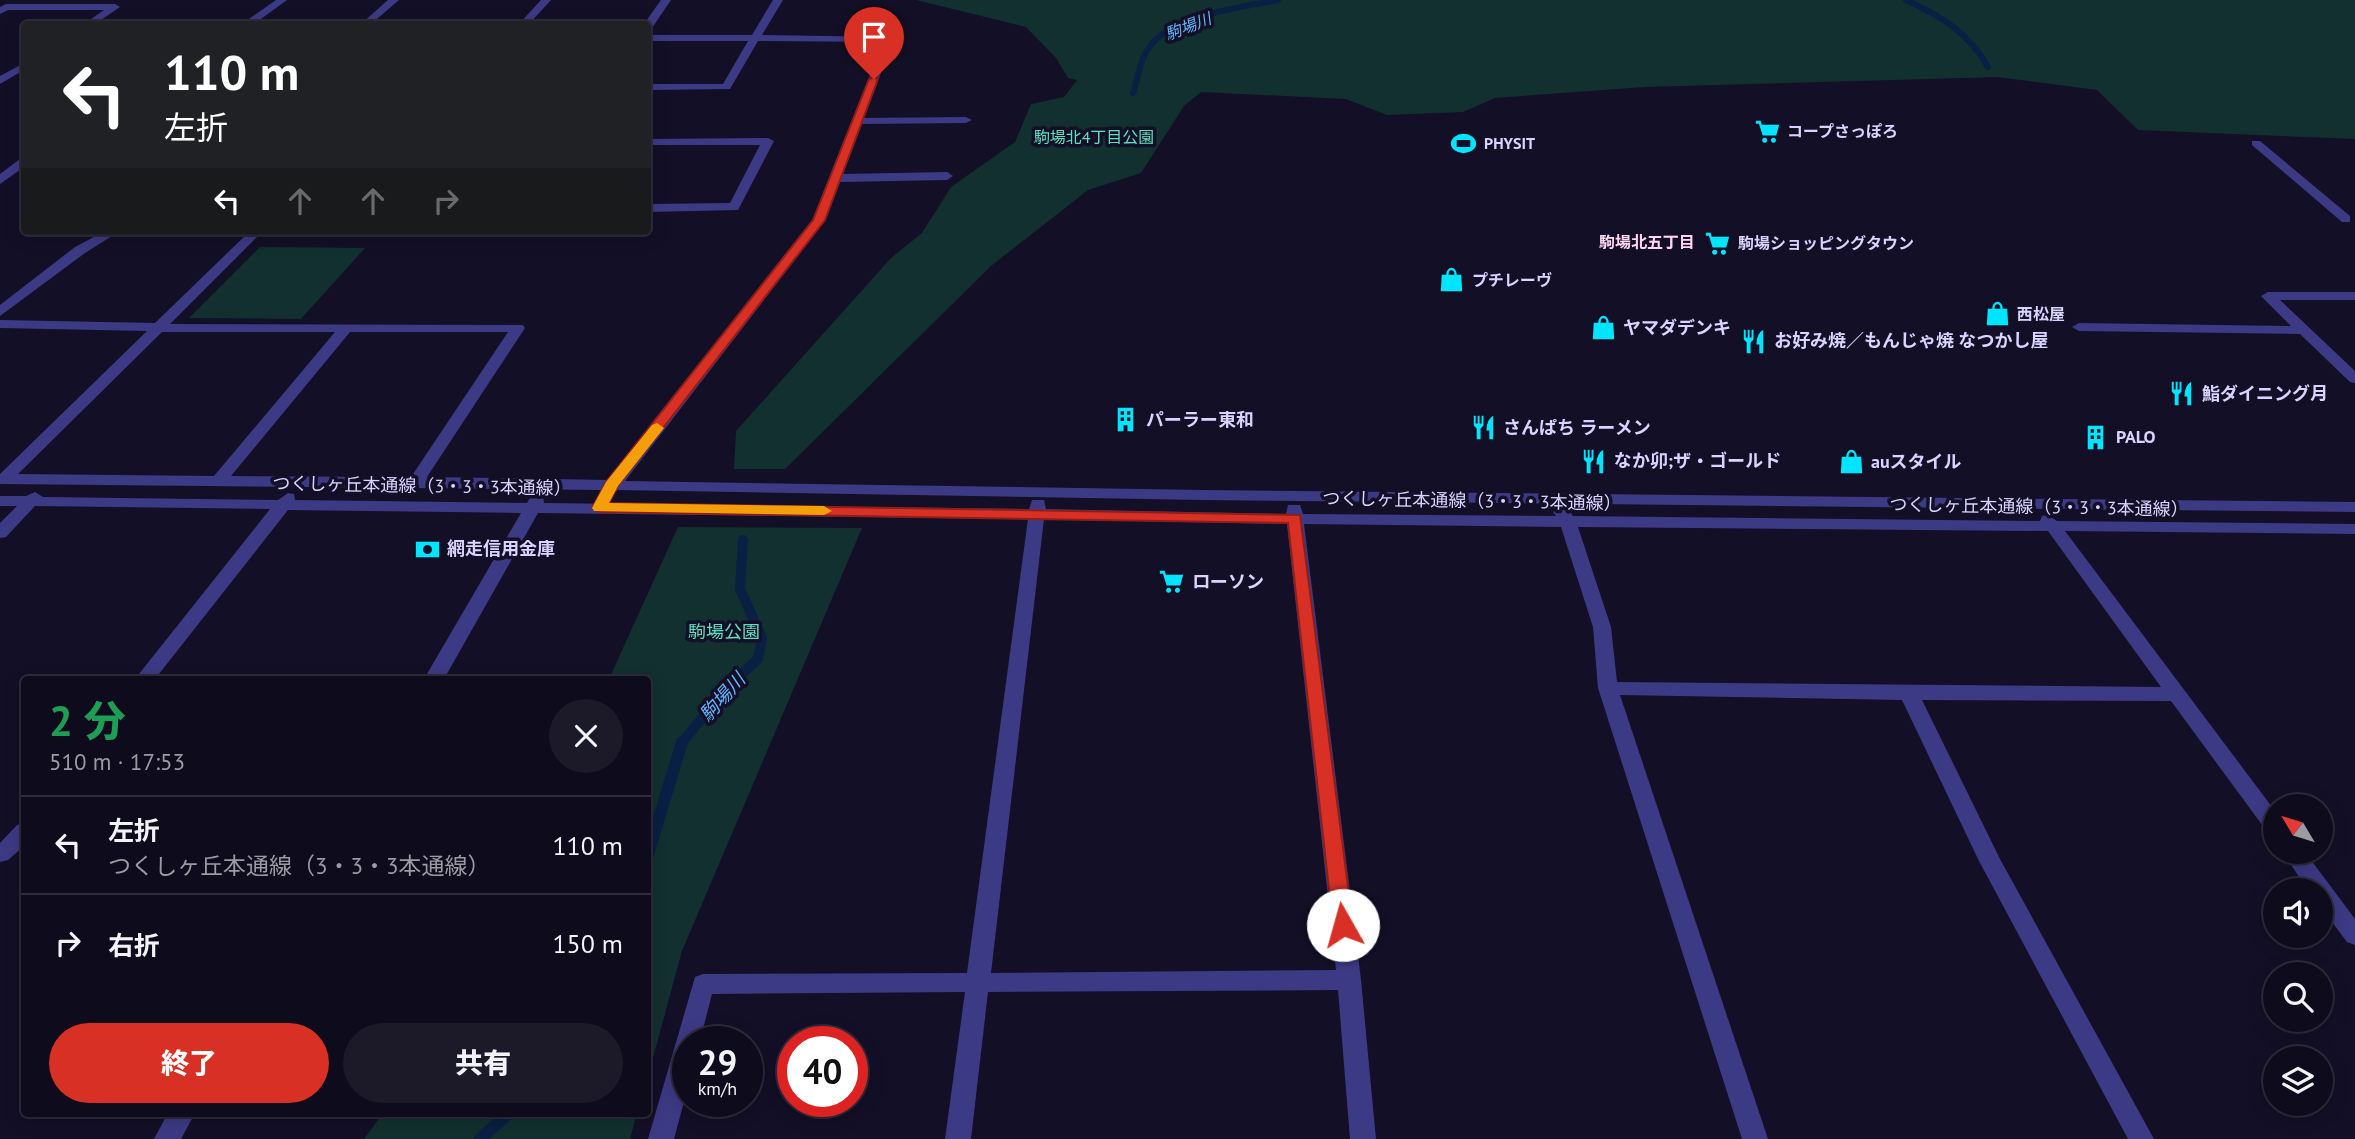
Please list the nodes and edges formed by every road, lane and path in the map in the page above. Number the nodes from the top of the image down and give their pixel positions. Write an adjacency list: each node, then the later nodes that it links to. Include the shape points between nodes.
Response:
1 (282, 0): 8 (street)
2 (394, 0): 9 (street)
3 (545, 0): 10 (street)
4 (666, 0): 11 (street)
5 (778, 0): 13 (street)
6 (0, 10): 7 (street, via 115,7)
7 (94, 21)
8 (252, 21)
9 (370, 21)
10 (526, 21)
11 (651, 22)
12 (651, 38): 13 (street)
13 (757, 38): 16 (street, via 726,87); 18 (street, via 889,38)
14 (21, 67): 15 (street)
15 (0, 81)
16 (651, 87)
17 (966, 120): 18 (street)
18 (858, 121): 23 (street)
19 (651, 142): 25 (street, via 768,141 734,207)
20 (2256, 143): 26 (street)
21 (21, 164): 24 (street)
22 (947, 176): 23 (street)
23 (836, 178): 43 (street, via 819,220)
24 (0, 180)
25 (651, 208)
26 (2352, 222)
27 (107, 235): 30 (street, via 80,250)
28 (253, 235): 33 (street)
29 (2355, 296): 35 (street, via 2268,296)
30 (0, 312)
31 (0, 324): 33 (street)
32 (2079, 327): 35 (street)
33 (161, 328): 34 (street); 37 (street)
34 (346, 328): 39 (street); 41 (street, via 518,328)
35 (2301, 330): 36 (street)
36 (2355, 379)
37 (2, 479): 38 (street, つくしヶ丘本通線（3・3・3本通線）)
38 (52, 480): 39 (street, つくしヶ丘本通線（3・3・3本通線）); 48 (street)
39 (218, 481): 40 (street, つくしヶ丘本通線（3・3・3本通線）)
40 (300, 481): 41 (street, つくしヶ丘本通線（3・3・3本通線）); 50 (street)
41 (416, 482): 42 (street, つくしヶ丘本通線（3・3・3本通線）)
42 (546, 485): 43 (street, つくしヶ丘本通線（3・3・3本通線）); 51 (street)
43 (611, 485): 44 (street, つくしヶ丘本通線（3・3・3本通線）); 53 (street)
44 (1040, 491): 45 (street, つくしヶ丘本通線（3・3・3本通線）); 54 (street)
45 (1293, 495): 46 (street, つくしヶ丘本通線（3・3・3本通線）); 55 (street)
46 (1551, 498): 49 (street, つくしヶ丘本通線（3・3・3本通線）); 56 (street)
47 (0, 501): 48 (street, つくしヶ丘本通線（3・3・3本通線）)
48 (31, 502): 50 (street, つくしヶ丘本通線（3・3・3本通線）); 59 (street)
49 (2035, 503): 52 (street, つくしヶ丘本通線（3・3・3本通線）); 57 (street)
50 (283, 504): 51 (street, つくしヶ丘本通線（3・3・3本通線）); 60 (street)
51 (533, 507): 53 (street, つくしヶ丘本通線（3・3・3本通線）); 61 (street)
52 (2355, 507)
53 (599, 508): 54 (street, つくしヶ丘本通線（3・3・3本通線）)
54 (1037, 514): 55 (street, つくしヶ丘本通線（3・3・3本通線）); 71 (street)
55 (1295, 518): 56 (street, つくしヶ丘本通線（3・3・3本通線）); 70 (street)
56 (1568, 521): 57 (street, つくしヶ丘本通線（3・3・3本通線）); 62 (street, via 1602,627)
57 (2053, 526): 58 (street, つくしヶ丘本通線（3・3・3本通線）); 64 (street)
58 (2355, 529)
59 (0, 533)
60 (147, 676)
61 (436, 676)
62 (1608, 688): 63 (street); 79 (street)
63 (1909, 693): 64 (street); 80 (street, via 1990,861)
64 (2176, 694): 65 (street)
65 (2263, 811)
66 (21, 835): 67 (street)
67 (0, 854)
68 (2302, 864): 69 (street)
69 (2355, 936)
70 (1349, 980): 71 (street); 78 (street)
71 (976, 983): 72 (street, via 703,984); 77 (street)
72 (692, 1026)
73 (672, 1099): 76 (street)
74 (180, 1117): 75 (street)
75 (167, 1139)
76 (661, 1139)
77 (958, 1139)
78 (1363, 1139)
79 (1755, 1139)
80 (2141, 1139)

